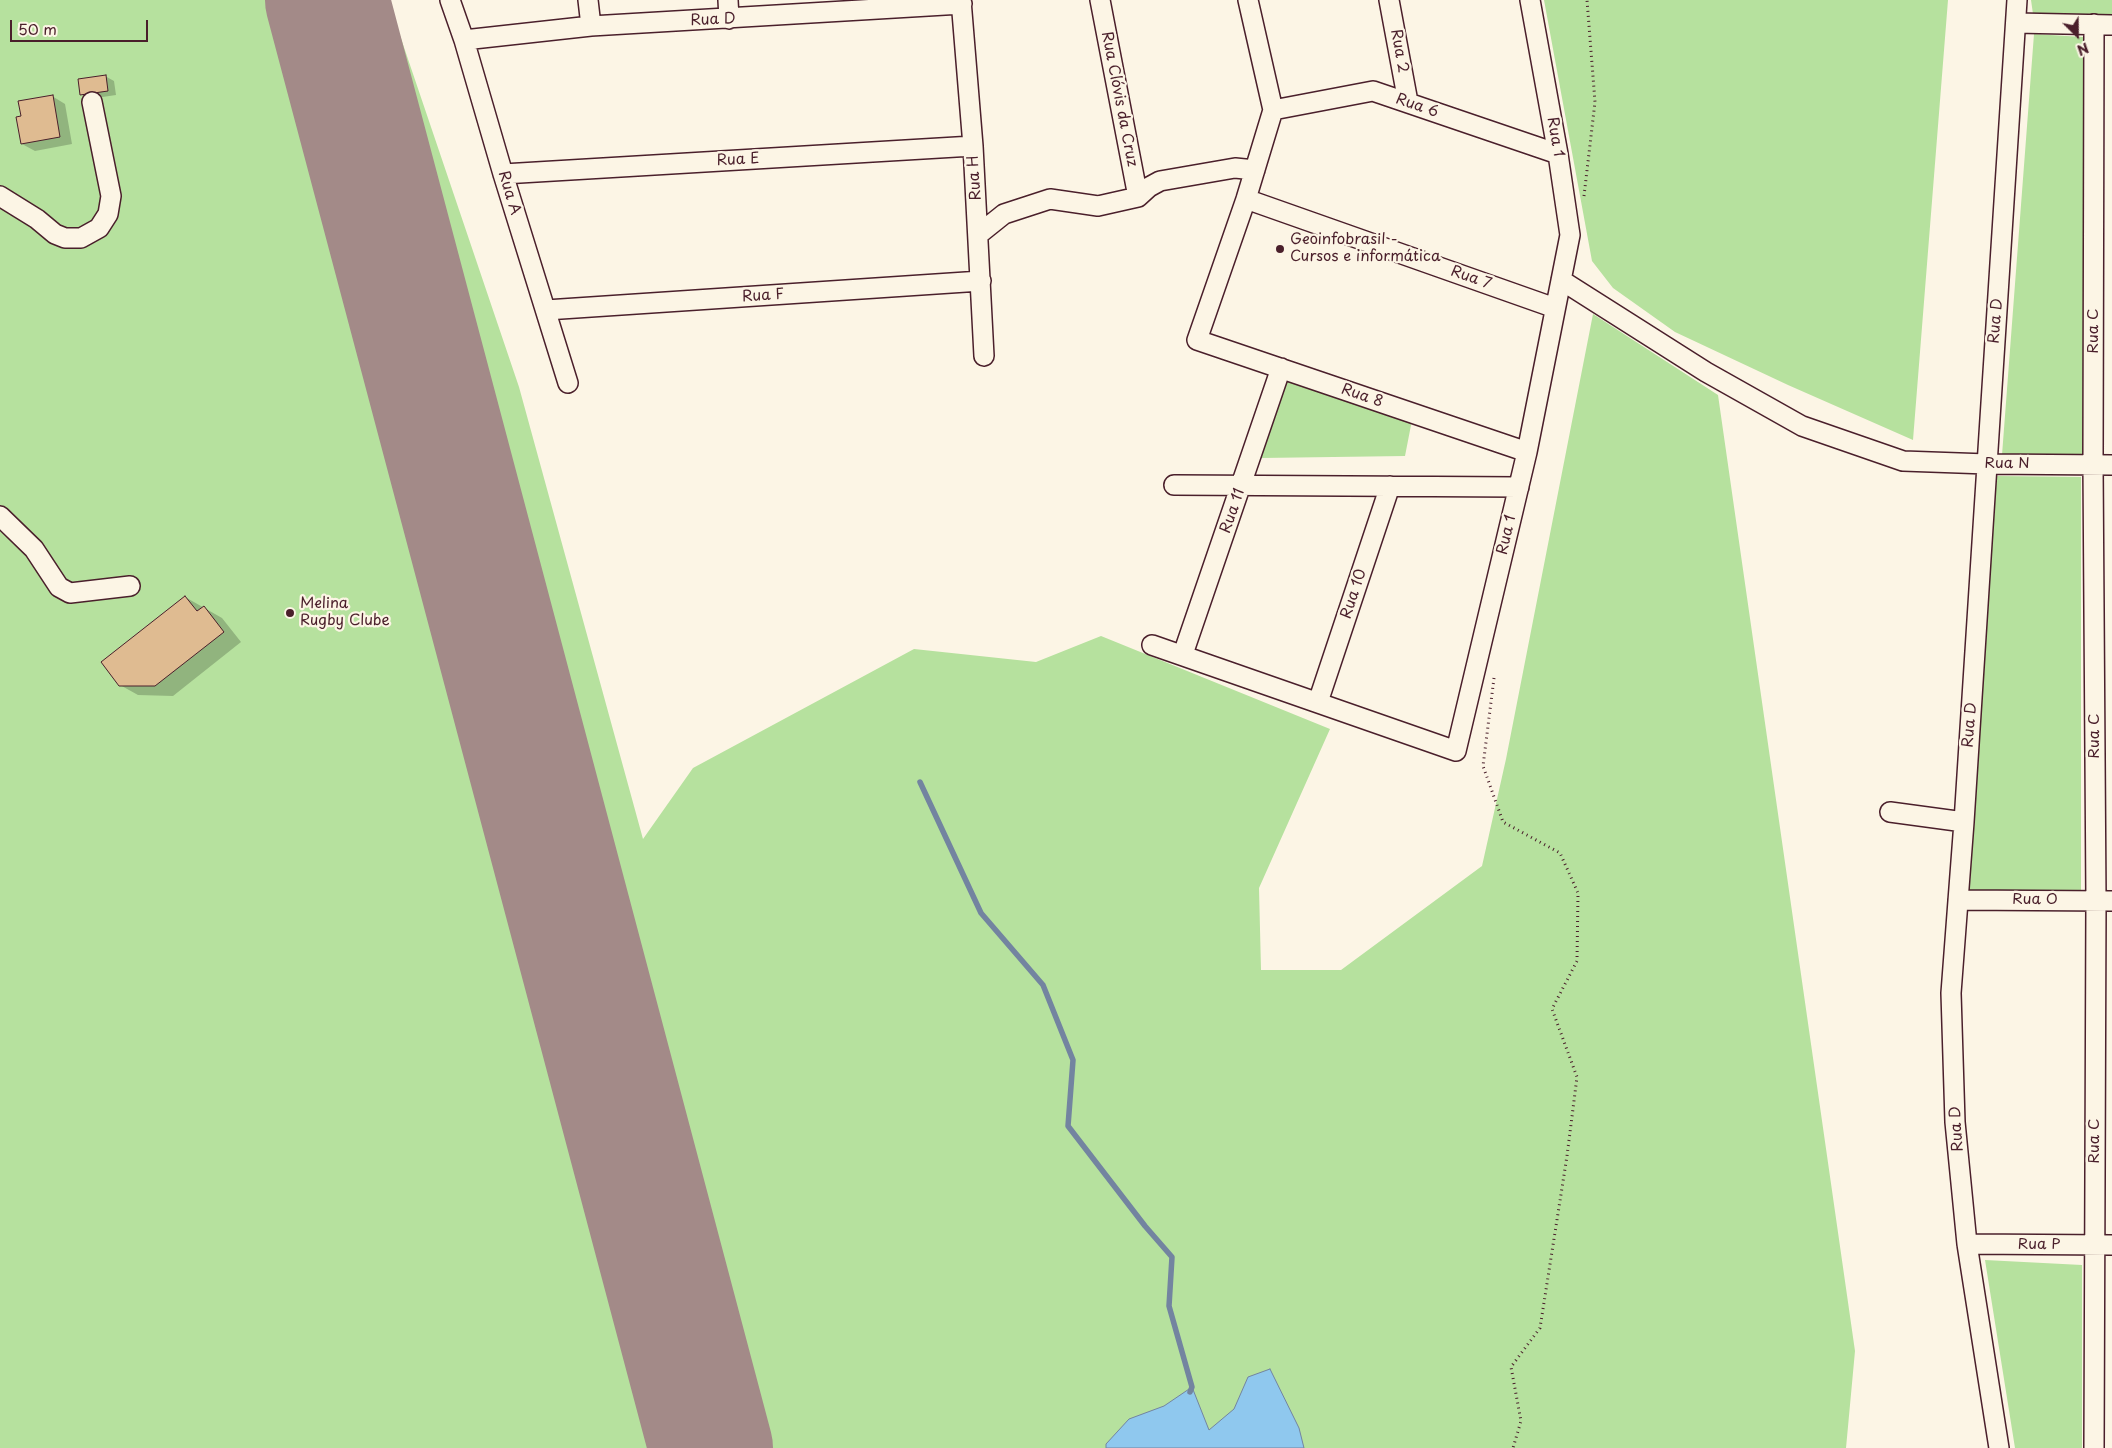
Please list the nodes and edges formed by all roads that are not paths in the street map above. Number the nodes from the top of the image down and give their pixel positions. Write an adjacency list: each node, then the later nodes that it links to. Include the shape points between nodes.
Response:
1 (588, 0): 13 (street)
2 (728, 0): 10 (street)
3 (1100, 0): 23 (street, Rua Clóvis da Cruz)
4 (1248, 0): 17 (street)
5 (1390, 0): 16 (street, Rua 2)
6 (1530, 0): 19 (street, Rua 1)
7 (2016, 0): 11 (street, Rua D)
8 (451, 1): 14 (street, Rua A)
9 (961, 2): 10 (street, Rua D); 18 (street, Rua H)
10 (729, 19): 13 (street, Rua D)
11 (2016, 23): 12 (street); 34 (street, Rua D)
12 (2103, 24): 35 (street, Rua C)
13 (591, 26): 14 (street, Rua D)
14 (464, 40): 21 (street, Rua A)
15 (92, 102): 22 (street, via 111,196 108,214 99,228 81,238 65,238)
16 (1408, 102): 17 (street, Rua 6, via 1373,91); 19 (street, Rua 6)
17 (1273, 110): 20 (street)
18 (974, 146): 21 (street, Rua E); 25 (street, Rua H)
19 (1558, 154): 26 (street, Rua 1, via 1570,235)
20 (1255, 170): 23 (street, via 1235,168 1160,181); 24 (street)
21 (503, 174): 29 (street, Rua A)
22 (0, 196)
23 (1138, 198): 25 (street, via 1098,206 1050,199 1004,214)
24 (1246, 199): 28 (street, Rua 7); 31 (street, Rua 8, via 1197,340)
25 (979, 234): 27 (street, Rua H)
26 (1561, 280): 28 (street, Rua 1); 34 (street, Rua N, via 1706,372 1802,426 1903,461)
27 (981, 281): 29 (street, Rua F); 30 (street, Rua H)
28 (1555, 308): 33 (street, Rua 1)
29 (546, 310): 32 (street, Rua A)
30 (984, 356)
31 (1281, 368): 33 (street, Rua 8); 37 (street, Rua 11)
32 (568, 382)
33 (1527, 452): 39 (street, Rua 1)
34 (1987, 464): 35 (street, Rua N); 46 (street, Rua D)
35 (2103, 465): 48 (street, Rua C)
36 (1174, 484): 37 (street)
37 (1242, 484): 38 (street); 43 (street, Rua 11)
38 (1390, 486): 39 (street); 44 (street, Rua 10)
39 (1519, 487): 44 (street, Rua 1, via 1456,751)
40 (0, 516): 41 (street, via 34,549 59,587 70,593)
41 (130, 586)
42 (1152, 644): 43 (street, Rua 1)
43 (1183, 654): 44 (street, Rua 1)
44 (1318, 702)
45 (1890, 812): 46 (street)
46 (1964, 822): 47 (street, Rua D)
47 (1958, 900): 48 (street, Rua O); 49 (street, Rua D, via 1951,993 1955,1122)
48 (2104, 901): 50 (street, Rua C)
49 (1967, 1244): 50 (street, Rua P); 51 (street, Rua D)
50 (2104, 1245): 52 (street, Rua C)
51 (1999, 1448)
52 (2094, 1448)

